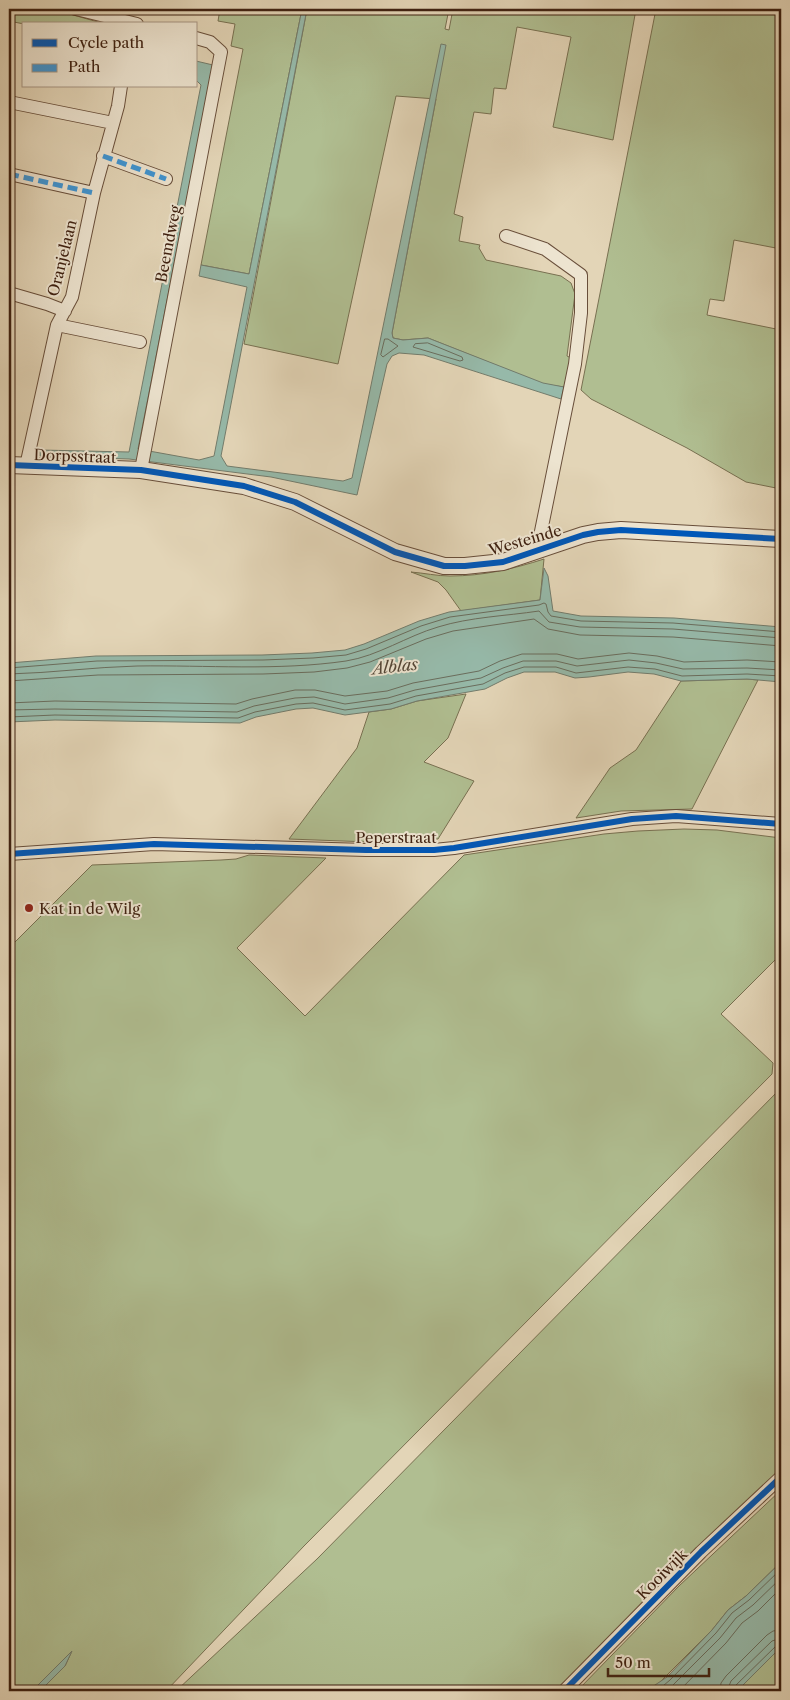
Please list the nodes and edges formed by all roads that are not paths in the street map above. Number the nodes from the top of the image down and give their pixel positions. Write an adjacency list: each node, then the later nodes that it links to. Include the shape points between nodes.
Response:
1 (76, 9): 2 (street)
2 (130, 18)
3 (198, 39): 18 (street, Beemdweg, via 210,42 221,52)
4 (121, 88): 6 (street, Oranjelaan)
5 (9, 102): 6 (street)
6 (113, 123): 7 (street, Oranjelaan)
7 (103, 156): 9 (street); 10 (street, Oranjelaan)
8 (9, 174): 10 (street)
9 (166, 179)
10 (94, 193): 13 (street, Oranjelaan, via 72,298)
11 (506, 236): 20 (street, Westeinde, via 545,249 582,275 575,364)
12 (9, 293): 13 (street)
13 (65, 311): 14 (street, Oranjelaan)
14 (57, 325): 15 (street); 17 (street, Oranjelaan)
15 (140, 342)
16 (9, 466): 17 (street, Dorpsstraat)
17 (26, 466): 18 (street, Dorpsstraat)
18 (141, 470): 20 (street, Westeinde, via 263,491 295,502 395,552 444,566 503,562)
19 (781, 538): 20 (street, Westeinde, via 621,530 583,535)
20 (537, 551)
21 (781, 824): 22 (street, Peperstraat, via 676,816 632,819 434,850 154,844)
22 (9, 854)
23 (781, 1477): 24 (street, Kooiwijk, via 701,1552)
24 (564, 1691)

